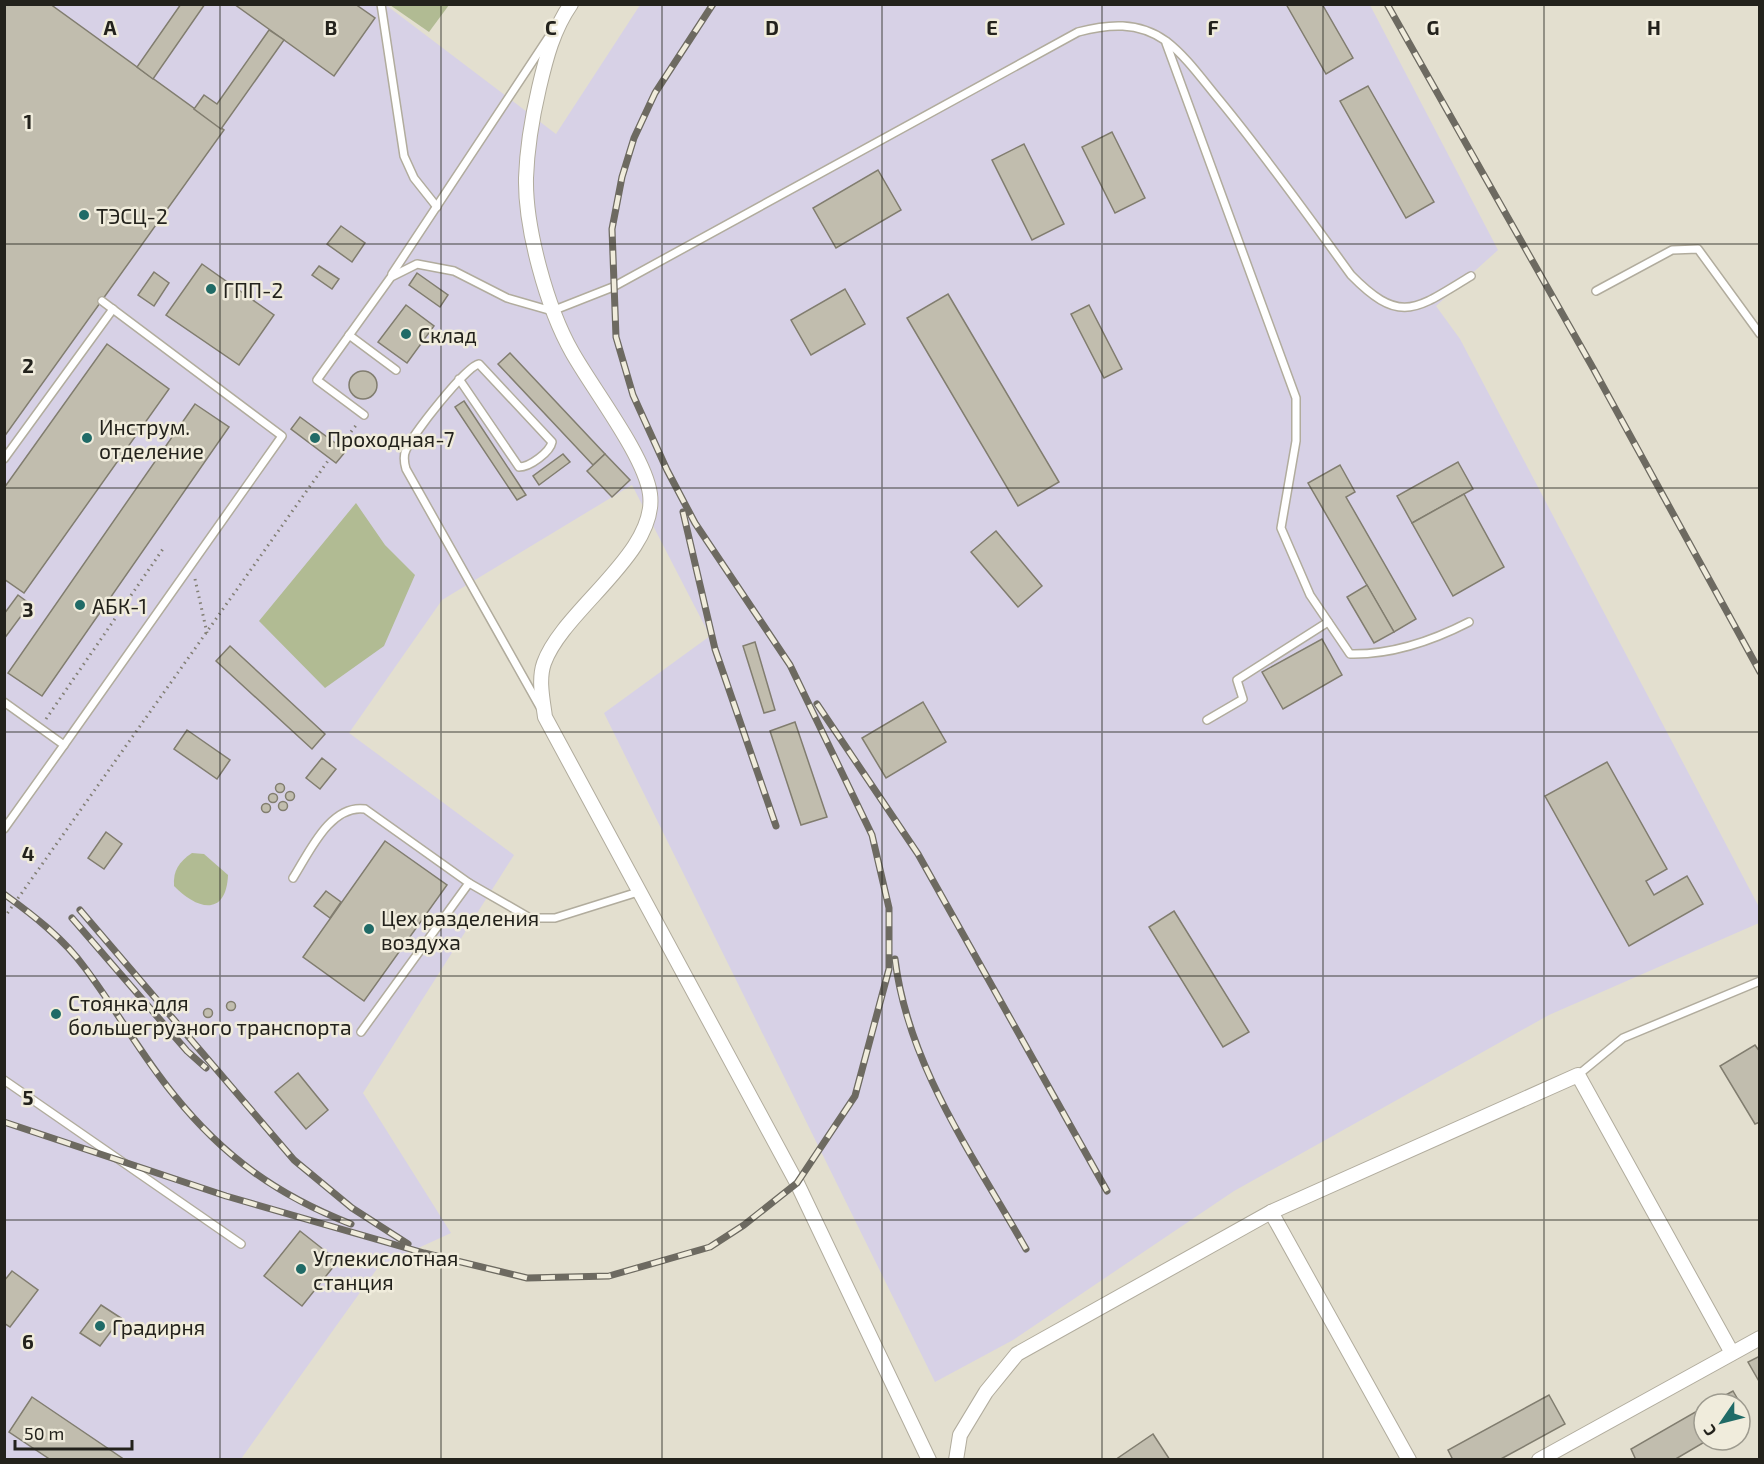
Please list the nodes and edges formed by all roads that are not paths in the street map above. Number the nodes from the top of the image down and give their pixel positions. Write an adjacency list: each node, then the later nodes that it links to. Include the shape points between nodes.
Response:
1 (381, 4): 5 (lane, via 404,156 414,178)
2 (571, 4): 3 (street)
3 (557, 25): 5 (lane); 11 (street, via 532,121 526,179 530,223)
4 (1165, 40): 7 (lane, via 1257,145 1351,275 1370,294 1388,305 1407,309); 11 (lane, via 1140,29 1110,24 1078,32 613,287); 19 (lane, via 1296,398 1296,441 1281,528 1310,595)
5 (437, 207): 6 (lane)
6 (391, 276): 11 (lane, via 417,264 454,272 507,298); 13 (lane)
7 (1471, 276)
8 (1596, 291): 12 (lane, via 1672,250 1698,249)
9 (102, 301): 10 (lane)
10 (112, 309): 17 (lane); 23 (lane, via 282,436)
11 (552, 311): 21 (street, via 571,351 642,469 650,494 649,517 638,542 559,638 543,664)
12 (1760, 334)
13 (349, 335): 14 (lane); 16 (lane, via 317,380)
14 (396, 370)
15 (459, 379): 15 (lane, via 479,364 552,442 550,448 525,467 519,467); 21 (lane, via 409,445 405,452 406,469)
16 (364, 415)
17 (4, 459)
18 (1469, 621): 19 (lane, via 1435,640 1374,654 1350,654)
19 (1328, 622): 22 (lane, via 1237,680 1243,699)
20 (4, 702): 23 (lane)
21 (546, 717): 27 (street)
22 (1207, 720)
23 (64, 745): 24 (lane)
24 (4, 829)
25 (293, 878): 26 (lane, via 330,824 354,807 365,809)
26 (469, 883): 27 (lane, via 530,918 555,918); 29 (lane)
27 (638, 892): 36 (street, via 797,1183)
28 (1760, 981): 30 (lane, via 1623,1038)
29 (361, 1032)
30 (1578, 1075): 32 (street); 35 (street)
31 (4, 1080): 33 (lane)
32 (1271, 1212): 37 (street, via 1017,1354 986,1392 960,1435); 38 (street)
33 (241, 1244)
34 (1760, 1338): 35 (street)
35 (1732, 1353): 39 (street)
36 (929, 1460)
37 (957, 1460)
38 (1409, 1460)
39 (1539, 1460)

